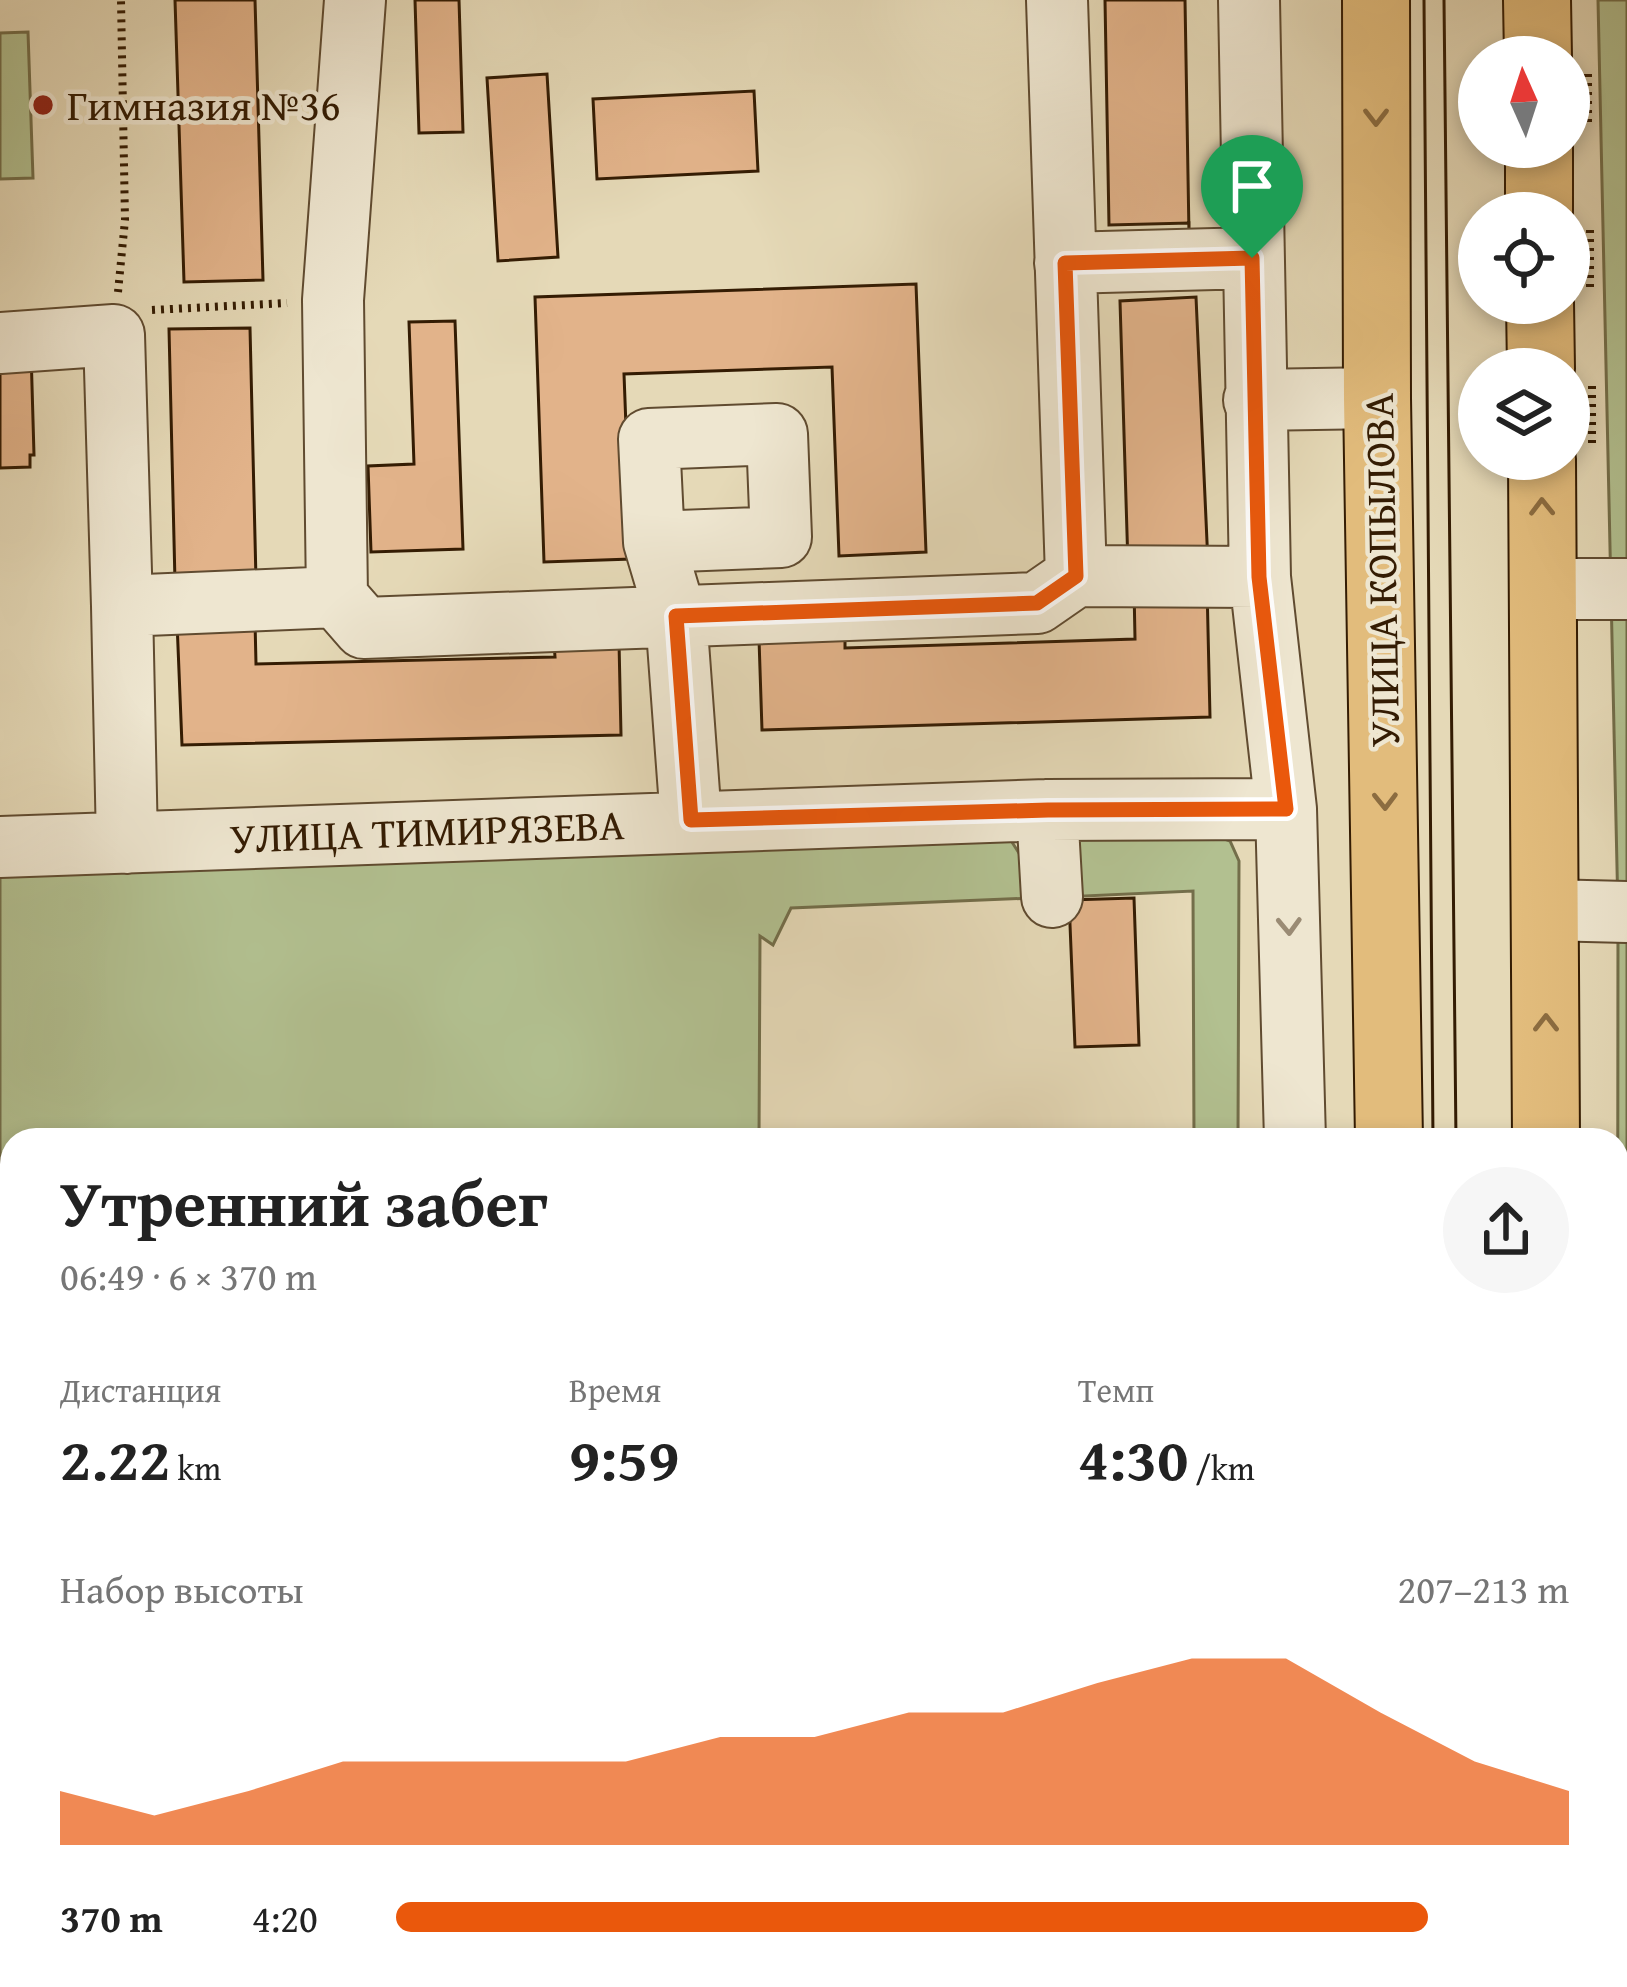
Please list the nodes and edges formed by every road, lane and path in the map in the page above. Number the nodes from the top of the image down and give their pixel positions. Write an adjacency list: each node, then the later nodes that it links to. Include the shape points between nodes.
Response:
1 (121, 0): 11 (path, via 125,220)
2 (355, 0): 10 (street)
3 (1057, 0): 9 (street)
4 (1249, 0): 8 (street)
5 (1376, 0): 13 (main road, УЛИЦА КОПЫЛОВА, one-way to 13)
6 (1537, 0): 7 (main road)
7 (1538, 36)
8 (1252, 258): 9 (street); 14 (street)
9 (1065, 263): 17 (street)
10 (333, 300): 11 (path, via 135,311); 21 (street)
11 (114, 335): 12 (street); 22 (street)
12 (0, 343)
13 (1377, 398): 14 (street); 33 (main road, УЛИЦА КОПЫЛОВА, one-way to 33)
14 (1254, 400): 18 (street)
15 (1542, 480): 19 (main road, one-way to 15)
16 (654, 542): 23 (street)
17 (1076, 576): 18 (street); 23 (street, via 1037,603)
18 (1259, 577): 24 (street)
19 (1543, 589): 20 (street); 30 (main road)
20 (1627, 590)
21 (338, 597): 22 (street); 23 (street, via 364,628)
22 (122, 606): 27 (street)
23 (676, 616): 26 (street)
24 (1286, 809): 25 (street, УЛИЦА ТИМИРЯЗЕВА); 32 (street, one-way to 32)
25 (1048, 810): 26 (street, УЛИЦА ТИМИРЯЗЕВА); 29 (street)
26 (691, 820): 27 (street, УЛИЦА ТИМИРЯЗЕВА)
27 (127, 843): 28 (street, УЛИЦА ТИМИРЯЗЕВА)
28 (0, 847)
29 (1052, 897)
30 (1547, 910): 31 (street); 34 (main road, one-way to 30)
31 (1627, 912)
32 (1295, 1128)
33 (1389, 1128)
34 (1546, 1128)

